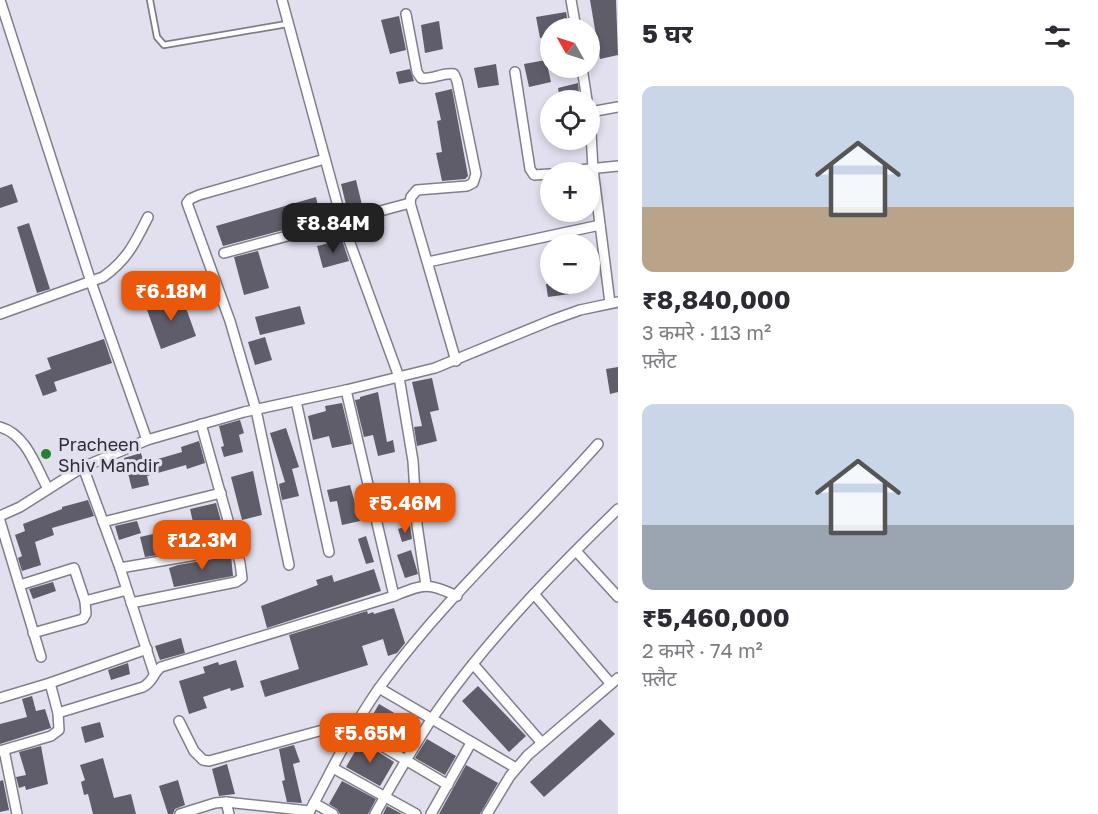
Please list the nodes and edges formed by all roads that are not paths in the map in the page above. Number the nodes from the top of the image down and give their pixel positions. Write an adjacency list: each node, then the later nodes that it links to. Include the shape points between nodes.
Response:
1 (0, 0): 22 (street)
2 (150, 0): 7 (lane, via 157,37 164,45)
3 (282, 0): 7 (street)
4 (571, 0): 6 (street)
5 (406, 14): 15 (street, via 421,78 454,74 476,174 467,186 417,190)
6 (574, 18)
7 (287, 24): 11 (street)
8 (514, 72): 14 (street, via 530,169 534,175)
9 (618, 107): 10 (street)
10 (600, 112)
11 (325, 159): 17 (street); 29 (street, via 199,195 187,203 230,321)
12 (618, 166): 13 (street)
13 (600, 168)
14 (540, 175)
15 (410, 203): 17 (street); 21 (street)
16 (148, 217): 22 (street, via 129,253 116,267)
17 (342, 221): 20 (street); 26 (street)
18 (600, 222): 19 (street)
19 (600, 225): 21 (street); 23 (street)
20 (224, 253)
21 (428, 262): 25 (street)
22 (91, 282): 24 (street); 32 (street)
23 (614, 302): 25 (street, via 552,320)
24 (0, 314)
25 (456, 360): 26 (street)
26 (399, 377): 27 (street); 47 (street, via 413,461)
27 (346, 390): 28 (street); 50 (street)
28 (296, 401): 29 (street); 43 (street)
29 (256, 410): 30 (street); 44 (street)
30 (201, 424): 32 (street); 36 (street)
31 (0, 427): 35 (street, via 21,439)
32 (147, 440): 34 (street)
33 (598, 444): 51 (street)
34 (83, 467): 35 (street); 40 (street)
35 (48, 489): 38 (street)
36 (221, 493): 40 (street); 41 (street)
37 (618, 509): 42 (street)
38 (0, 516)
39 (0, 521): 46 (street)
40 (103, 522): 45 (street)
41 (237, 548): 45 (street); 54 (street, via 243,574 239,580)
42 (576, 551): 49 (street); 52 (street)
43 (329, 552)
44 (289, 565)
45 (120, 568): 48 (street)
46 (20, 585): 53 (street, via 74,568); 55 (street)
47 (426, 585): 50 (street); 51 (street)
48 (127, 590): 53 (street); 54 (street)
49 (534, 594): 58 (street); 60 (street)
50 (394, 596): 59 (street, via 161,667)
51 (457, 596): 62 (street)
52 (618, 597)
53 (85, 601): 55 (street, via 87,614 83,619)
54 (131, 603): 56 (street)
55 (33, 633): 57 (street)
56 (147, 649): 59 (street); 61 (street)
57 (41, 657)
58 (473, 664): 65 (street); 68 (street)
59 (154, 673): 64 (street, via 151,682 143,687)
60 (615, 681): 68 (street)
61 (50, 683): 63 (street); 64 (street)
62 (379, 688): 65 (street); 67 (street)
63 (0, 698)
64 (58, 713): 70 (street, via 57,733)
65 (431, 720): 69 (street); 71 (street)
66 (179, 721): 67 (street, via 198,757 209,761 330,728)
67 (353, 729): 71 (street); 72 (street)
68 (541, 742): 73 (street)
69 (471, 743): 73 (street); 74 (street)
70 (2, 750): 78 (street)
71 (405, 761): 74 (street); 75 (street)
72 (333, 768): 75 (street); 77 (street)
73 (516, 768): 85 (street)
74 (448, 785): 84 (street)
75 (384, 797): 82 (street); 83 (street)
76 (226, 802): 77 (street); 79 (street); 80 (street)
77 (311, 809): 81 (street)
78 (17, 814)
79 (180, 814)
80 (229, 814)
81 (333, 814)
82 (375, 814)
83 (416, 814)
84 (431, 814)
85 (487, 814)

